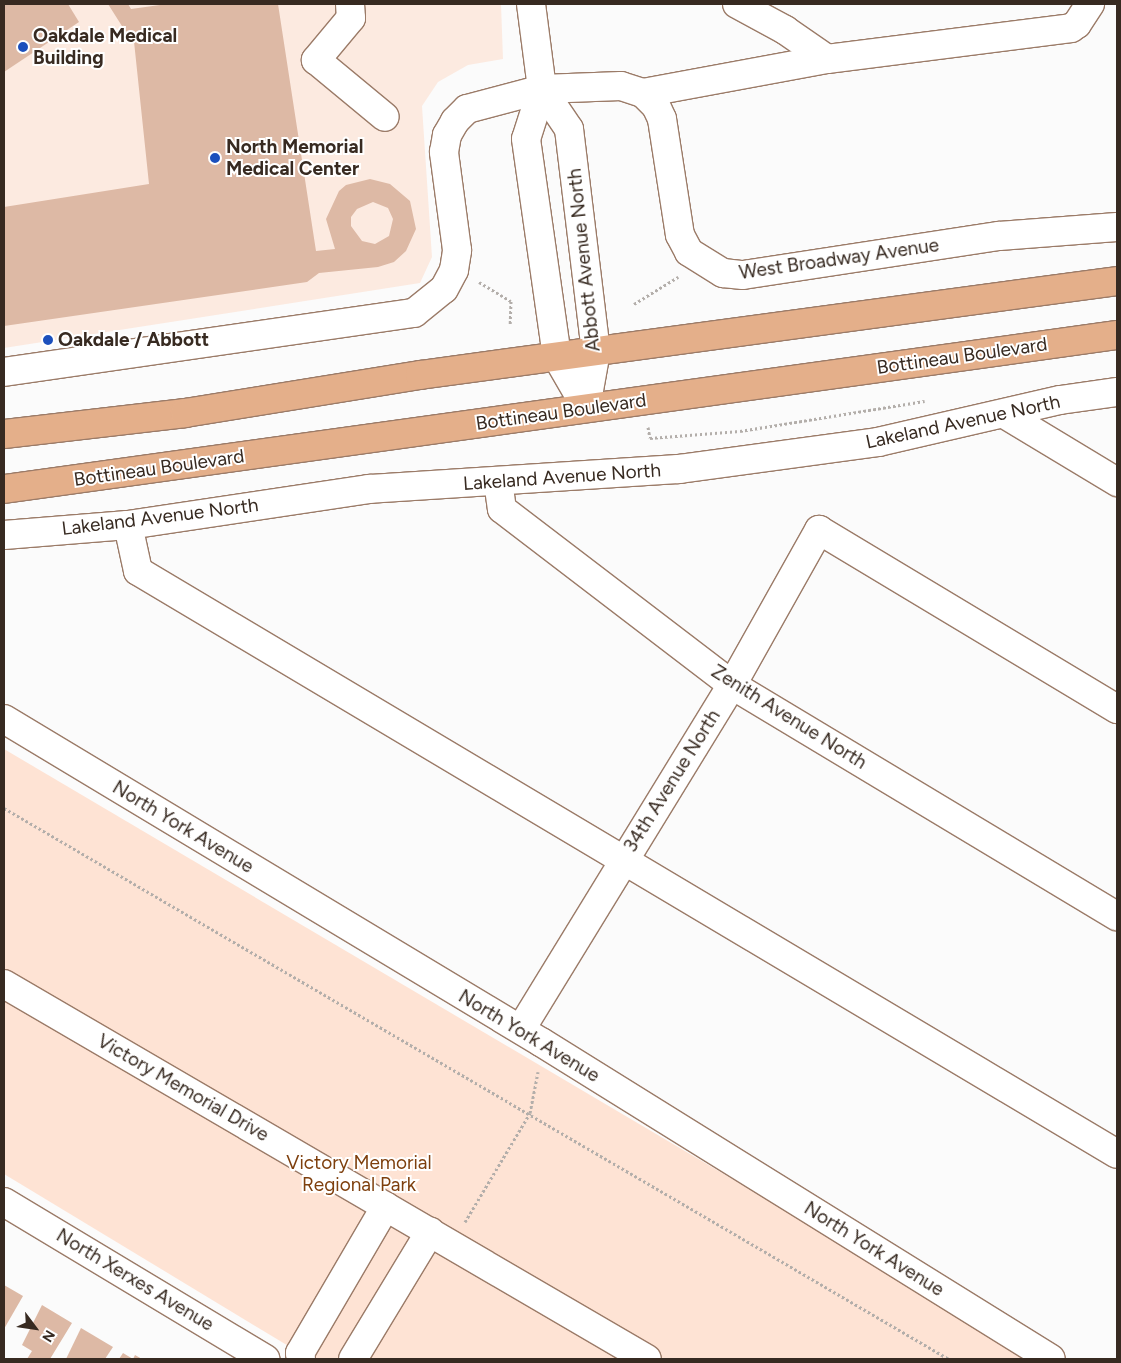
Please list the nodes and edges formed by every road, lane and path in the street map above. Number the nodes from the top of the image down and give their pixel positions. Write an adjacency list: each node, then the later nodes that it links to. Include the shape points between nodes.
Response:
1 (350, 4): 8 (street, via 350,18 316,60)
2 (531, 4): 6 (street, Abbott Avenue North)
3 (737, 4): 5 (street, via 785,30)
4 (1090, 4): 5 (street, via 1071,28)
5 (827, 59): 7 (street)
6 (542, 89): 7 (street, via 621,86); 16 (street, Abbott Avenue North, via 569,129); 17 (street, Abbott Avenue North, via 526,139); 18 (street, via 467,109 447,135 444,152 457,250 454,270 444,289 414,313)
7 (642, 93): 9 (street, West Broadway Avenue, via 656,106 662,119 680,235 688,252 722,273 743,275 998,236)
8 (385, 117)
9 (1117, 228)
10 (682, 274): 13 (path)
11 (1117, 281): 16 (main road)
12 (480, 282): 14 (path, via 511,301)
13 (634, 304)
14 (510, 325)
15 (1117, 335): 21 (main road, Bottineau Boulevard)
16 (596, 351): 17 (main road); 21 (street, Abbott Avenue North)
17 (557, 357): 21 (street, Abbott Avenue North); 24 (main road, via 185,413)
18 (4, 372)
19 (1117, 392): 22 (street, Lakeland Avenue North, via 1060,400)
20 (927, 400): 23 (path, via 740,431 660,438 650,438)
21 (586, 407): 27 (main road, Bottineau Boulevard)
22 (1006, 415): 25 (street, Lakeland Avenue North, via 878,442 680,469); 26 (street)
23 (647, 422)
24 (4, 434)
25 (498, 481): 28 (street, Lakeland Avenue North, via 369,489); 30 (street, Zenith Avenue North, via 502,509)
26 (1117, 482)
27 (4, 488)
28 (128, 525): 29 (street, Lakeland Avenue North); 34 (street, via 138,571)
29 (4, 535)
30 (732, 684): 31 (street, 34th Avenue North, via 819,530); 34 (street, 34th Avenue North); 35 (street, Zenith Avenue North)
31 (1117, 710)
32 (4, 719): 37 (street, North York Avenue)
33 (4, 808): 38 (path)
34 (623, 859): 37 (street, 34th Avenue North); 39 (street)
35 (1117, 916)
36 (4, 984): 41 (street, Victory Memorial Drive)
37 (531, 1036): 38 (path, via 534,1103); 49 (street, North York Avenue)
38 (530, 1113): 42 (path); 48 (path)
39 (1117, 1154)
40 (4, 1202): 44 (street, North Xerxes Avenue)
41 (386, 1206): 43 (street, Victory Memorial Drive); 45 (street, via 300,1353)
42 (460, 1230)
43 (430, 1232): 46 (street); 47 (street, Victory Memorial Drive)
44 (265, 1359)
45 (301, 1359)
46 (353, 1359)
47 (647, 1359)
48 (949, 1359)
49 (1051, 1359)

